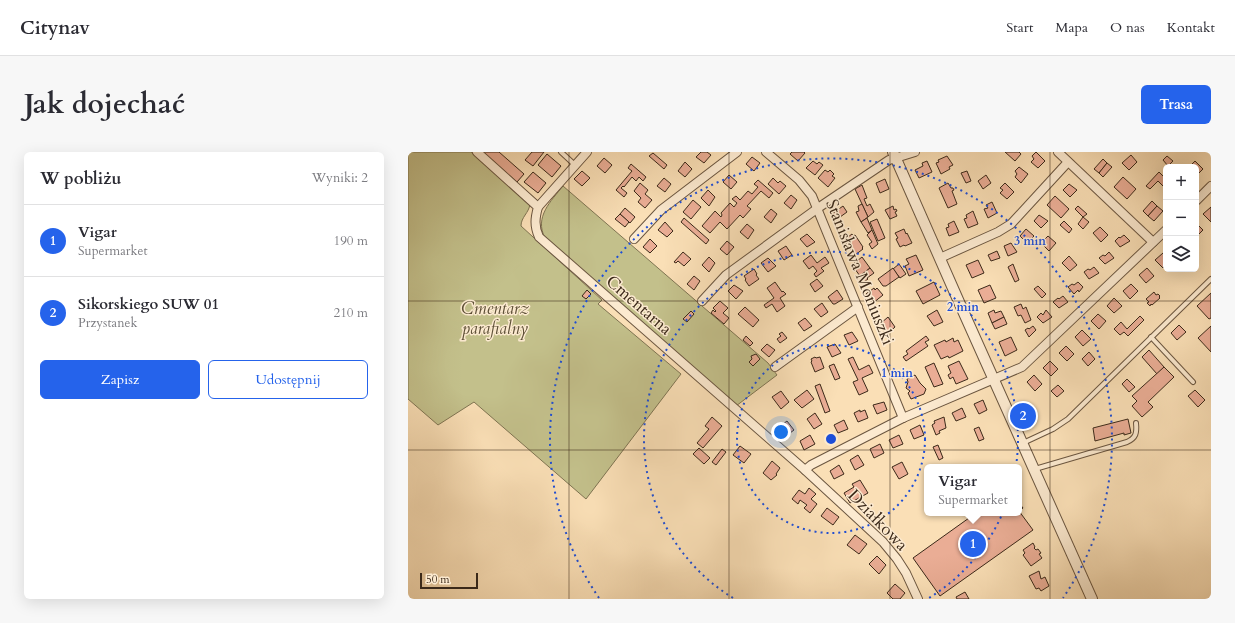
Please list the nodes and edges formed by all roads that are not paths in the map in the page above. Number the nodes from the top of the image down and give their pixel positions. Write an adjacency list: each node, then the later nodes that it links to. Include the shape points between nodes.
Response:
1 (477, 152): 13 (street)
2 (561, 152): 10 (lane)
3 (587, 152): 10 (street)
4 (737, 152): 16 (street, via 661,210)
5 (766, 152): 14 (street, Stanisława Moniuszki, via 799,180)
6 (915, 152): 8 (street)
7 (1058, 152): 9 (street)
8 (895, 155): 14 (street); 18 (street)
9 (1068, 162): 17 (street); 18 (street, via 1011,224)
10 (575, 165): 13 (street)
11 (1211, 186): 12 (street)
12 (1197, 200)
13 (538, 206): 30 (street, Cmentarna, via 535,218 539,237)
14 (818, 208): 20 (street, via 726,274); 21 (street, Stanisława Moniuszki)
15 (1163, 233): 17 (street)
16 (634, 239)
17 (1153, 242): 24 (street, via 1022,367)
18 (940, 258): 24 (street)
19 (1211, 279): 22 (lane)
20 (702, 301)
21 (858, 307): 23 (street); 26 (street, Stanisława Moniuszki)
22 (1151, 337): 25 (lane); 28 (lane, via 1068,418 1053,429)
23 (775, 367)
24 (995, 379): 26 (street); 28 (street)
25 (1193, 382)
26 (903, 418): 30 (street, via 811,464)
27 (1136, 423): 29 (lane, via 1137,432 1134,439)
28 (1023, 443): 29 (street)
29 (1034, 469): 32 (street)
30 (805, 470): 31 (street, Działkowa, via 883,542 903,568)
31 (918, 599)
32 (1092, 599)

